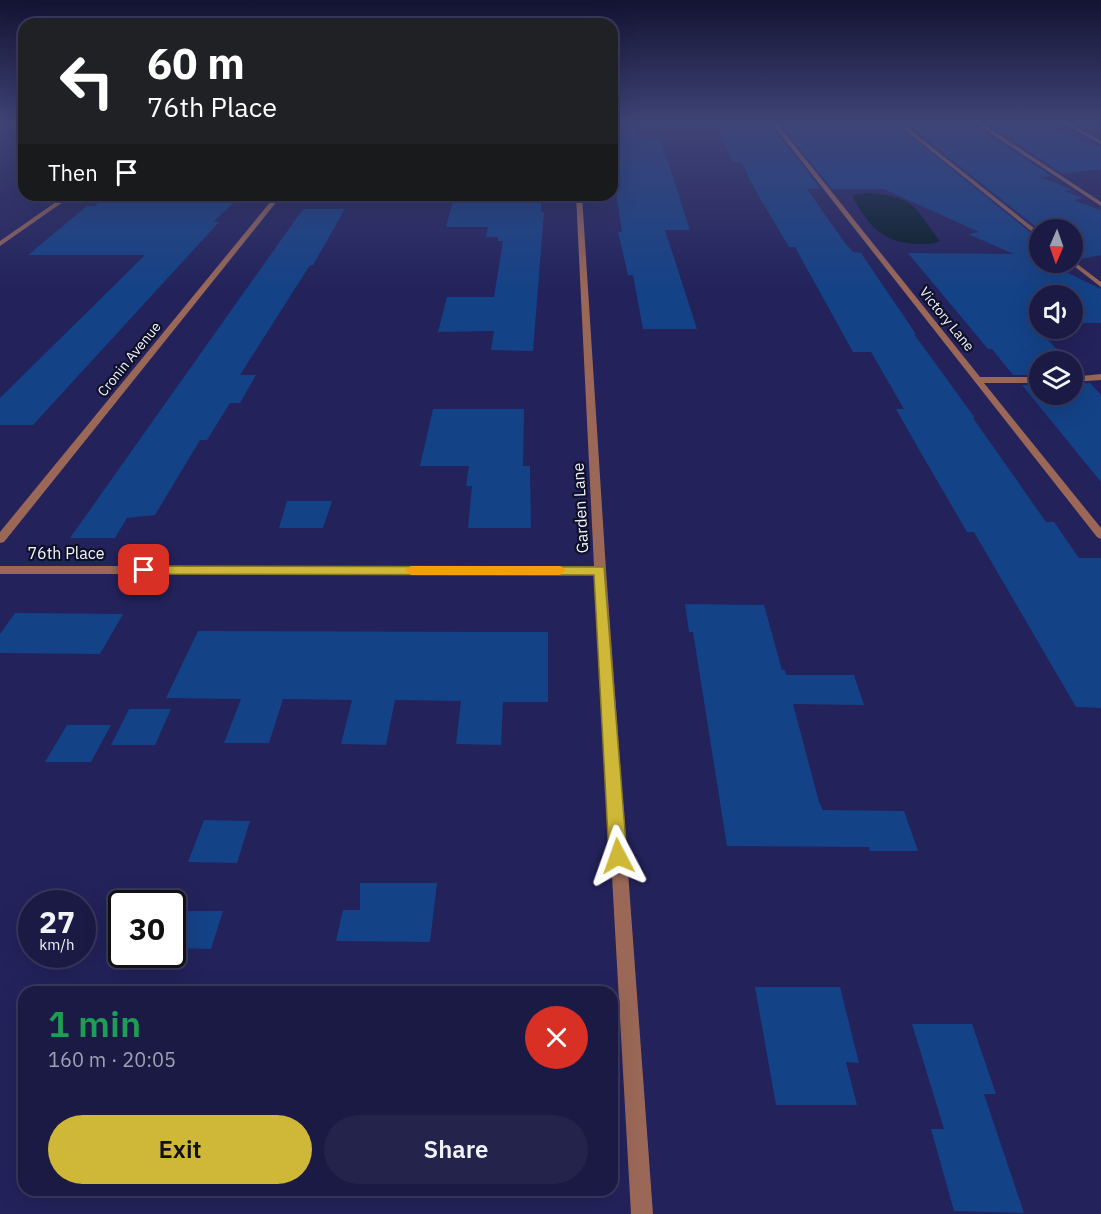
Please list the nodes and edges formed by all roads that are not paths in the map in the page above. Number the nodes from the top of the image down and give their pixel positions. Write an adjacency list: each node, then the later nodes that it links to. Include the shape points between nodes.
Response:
1 (817, 178): 14 (street, Victory Lane)
2 (967, 178): 8 (street)
3 (1061, 178): 7 (street)
4 (61, 201): 9 (street)
5 (274, 201): 17 (street, Cronin Avenue)
6 (579, 201): 19 (street, Garden Lane)
7 (1101, 204)
8 (1029, 227)
9 (0, 244)
10 (1083, 271): 11 (street)
11 (1101, 285)
12 (1101, 377): 13 (street)
13 (1083, 379)
14 (978, 380): 15 (street); 16 (street, Victory Lane)
15 (1029, 380)
16 (1101, 535)
17 (0, 539)
18 (0, 570): 19 (street, 76th Place)
19 (600, 570): 20 (street, Garden Lane)
20 (642, 1214)

